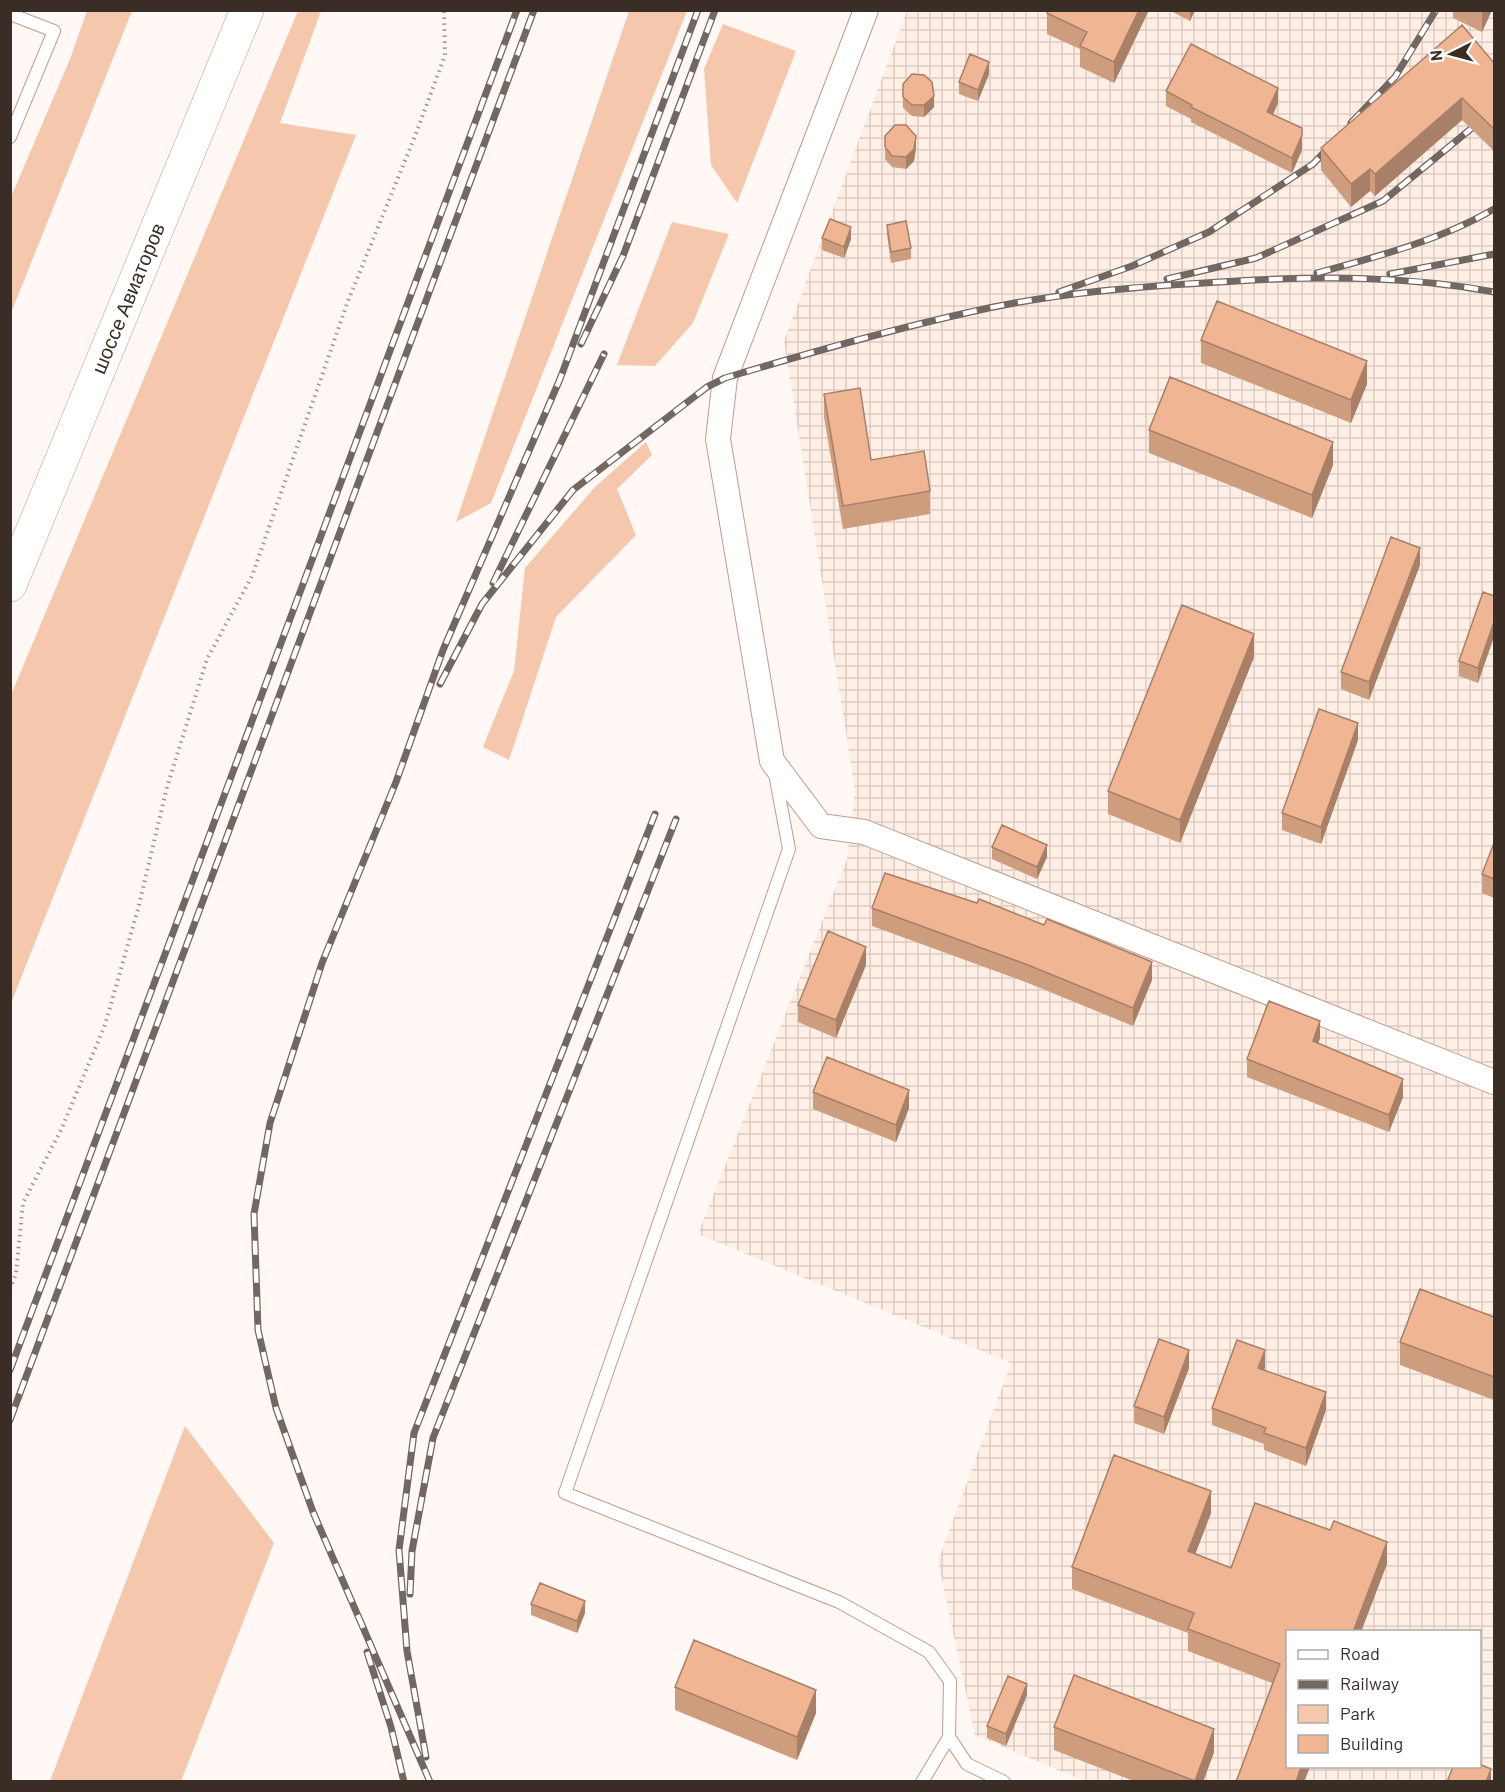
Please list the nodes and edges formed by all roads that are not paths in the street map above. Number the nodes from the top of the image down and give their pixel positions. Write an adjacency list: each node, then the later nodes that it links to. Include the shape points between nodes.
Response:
1 (225, 10): 6 (main road, шоссе Авиаторов)
2 (247, 10): 7 (main road, шоссе Авиаторов)
3 (866, 10): 8 (street, via 725,378 718,439)
4 (10, 14): 5 (lane, via 54,31)
5 (10, 137)
6 (10, 534)
7 (10, 585)
8 (772, 761): 9 (street, via 821,826 864,832); 10 (lane, via 789,849 565,1493 838,1602 929,1652 950,1681)
9 (1494, 1082)
10 (949, 1737): 11 (lane); 12 (lane, via 967,1764)
11 (922, 1782)
12 (1004, 1782)

